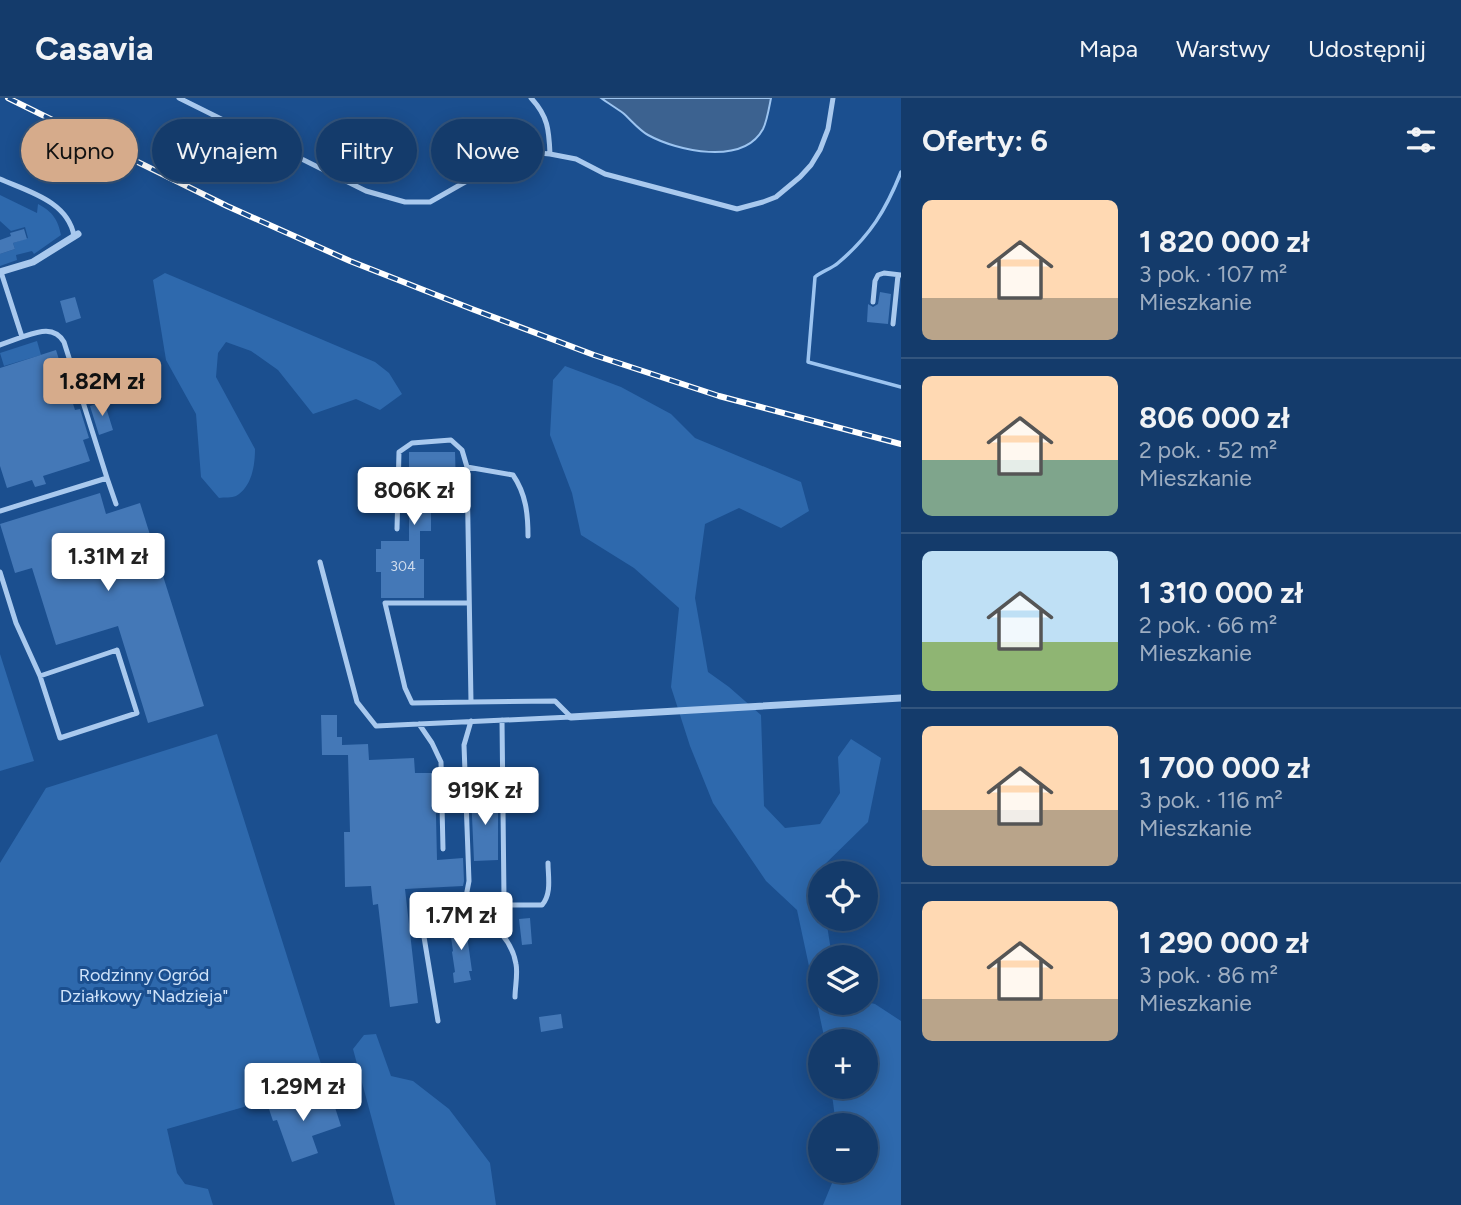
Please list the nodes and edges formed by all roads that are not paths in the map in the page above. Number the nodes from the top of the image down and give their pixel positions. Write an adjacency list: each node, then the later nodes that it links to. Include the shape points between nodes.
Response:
1 (180, 98): 4 (lane, via 366,191 405,202 430,202 505,162)
2 (531, 98): 4 (lane, via 548,126)
3 (833, 98): 4 (lane, via 828,129 811,164 776,197 737,209 605,174 576,159)
4 (550, 153)
5 (0, 179): 6 (lane, via 54,205)
6 (76, 235): 7 (street, via 33,262)
7 (1, 272): 11 (lane)
8 (900, 275): 9 (lane, via 878,275); 10 (lane)
9 (873, 302)
10 (893, 324)
11 (22, 337): 12 (lane); 14 (lane, via 42,331 61,336)
12 (0, 345)
13 (467, 467): 17 (lane, via 462,450 451,440 412,443 399,452); 18 (lane, via 513,475 521,486); 21 (lane)
14 (107, 478): 15 (lane); 16 (lane)
15 (116, 504)
16 (0, 511)
17 (397, 528)
18 (528, 536)
19 (320, 562): 28 (lane, via 357,702 376,726)
20 (0, 572): 22 (lane)
21 (469, 603): 24 (lane); 24 (lane, via 385,603 412,703)
22 (40, 676): 22 (lane, via 60,737 137,713 117,650)
23 (901, 698): 25 (street)
24 (471, 702): 25 (lane, via 555,701)
25 (571, 717): 26 (lane)
26 (502, 720): 27 (lane); 30 (lane, via 506,902 545,903)
27 (471, 721): 28 (lane); 31 (lane, via 464,745 469,881)
28 (419, 724): 29 (lane, via 441,762)
29 (443, 849)
30 (548, 863)
31 (465, 902): 32 (lane, via 511,946 517,966); 33 (lane, via 433,922 424,937)
32 (515, 997)
33 (438, 1021)

